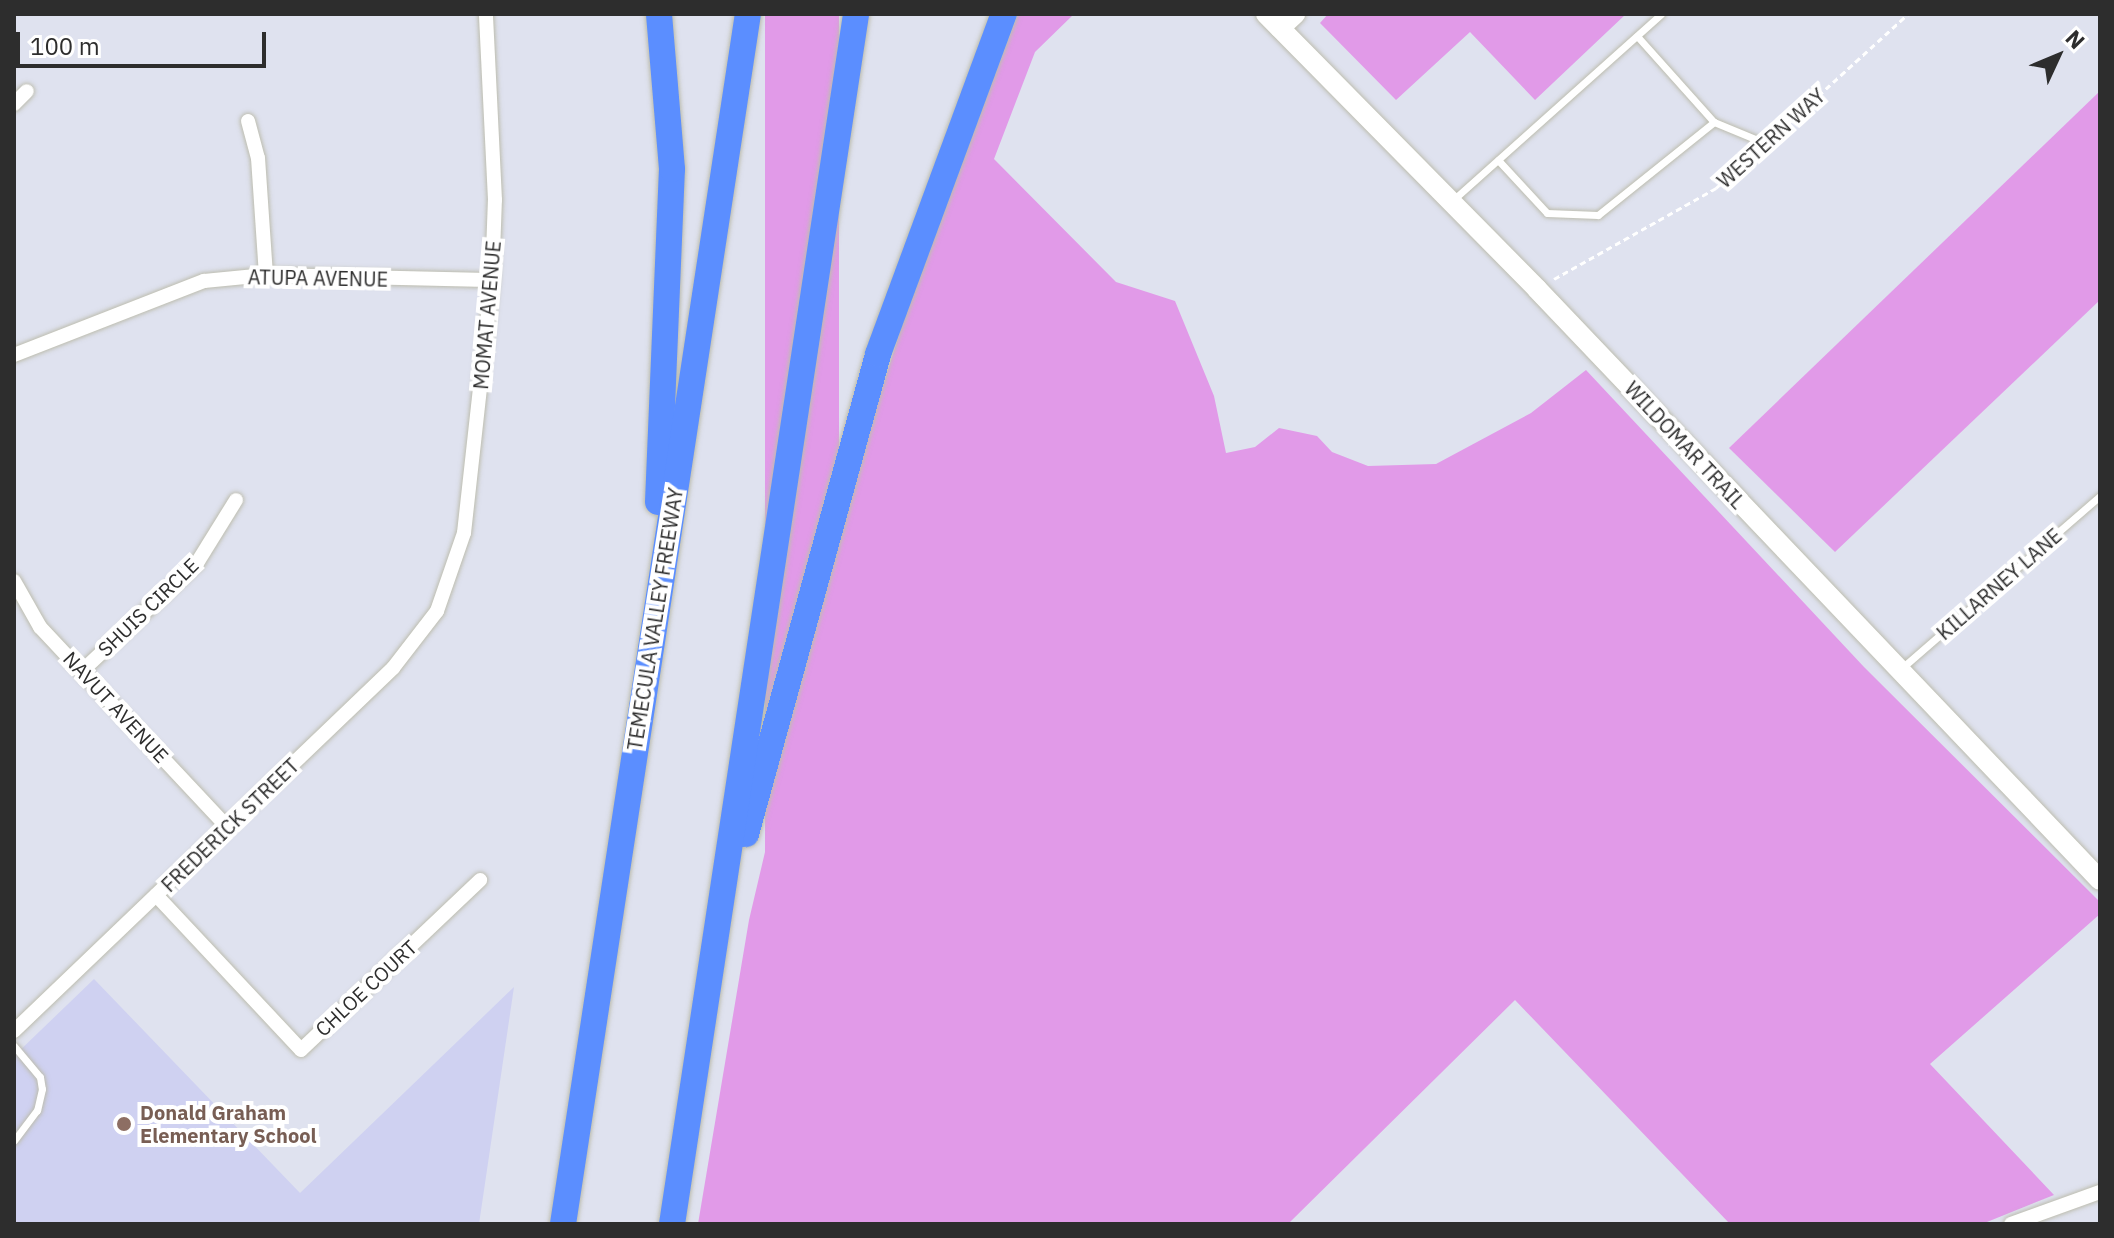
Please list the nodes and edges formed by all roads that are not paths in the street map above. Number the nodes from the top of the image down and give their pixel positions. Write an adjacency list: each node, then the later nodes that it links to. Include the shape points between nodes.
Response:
1 (486, 14): 17 (street, MOMAT AVENUE, via 495,200)
2 (659, 14): 23 (highway, via 672,169)
3 (748, 14): 23 (highway, TEMECULA VALLEY FREEWAY)
4 (856, 14): 30 (highway)
5 (1004, 14): 30 (highway, via 878,354)
6 (1661, 14): 8 (lane)
7 (1280, 19): 15 (main road, WILDOMAR TRAIL)
8 (1637, 36): 12 (lane); 14 (lane)
9 (27, 91): 10 (street)
10 (14, 104)
11 (248, 121): 16 (street, via 258,158)
12 (1714, 122): 13 (lane); 14 (lane, via 1598,215 1547,213)
13 (1765, 143)
14 (1498, 160): 15 (lane)
15 (1451, 202): 25 (main road, WILDOMAR TRAIL)
16 (266, 275): 17 (street, ATUPA AVENUE); 18 (street, ATUPA AVENUE, via 204,281)
17 (492, 280): 22 (street, MOMAT AVENUE, via 464,533)
18 (14, 355)
19 (2100, 496): 25 (lane, KILLARNEY LANE)
20 (236, 500): 24 (street, SHUIS CIRCLE, via 197,563)
21 (14, 581): 24 (street, NAVUT AVENUE, via 40,627)
22 (437, 611): 26 (street, FREDERICK STREET, via 393,668)
23 (653, 627): 35 (highway, TEMECULA VALLEY FREEWAY)
24 (82, 671): 26 (street, NAVUT AVENUE)
25 (1898, 671): 28 (main road, WILDOMAR TRAIL)
26 (227, 827): 29 (street, FREDERICK STREET)
27 (480, 880): 29 (street, CHLOE COURT, via 301,1050)
28 (2100, 880)
29 (156, 895): 31 (street, FREDERICK STREET)
30 (711, 965): 36 (highway)
31 (14, 1031)
32 (14, 1046): 33 (lane, via 40,1077 42,1089 37,1110)
33 (14, 1140)
34 (2100, 1192): 37 (street)
35 (563, 1224)
36 (672, 1224)
37 (2011, 1224)

